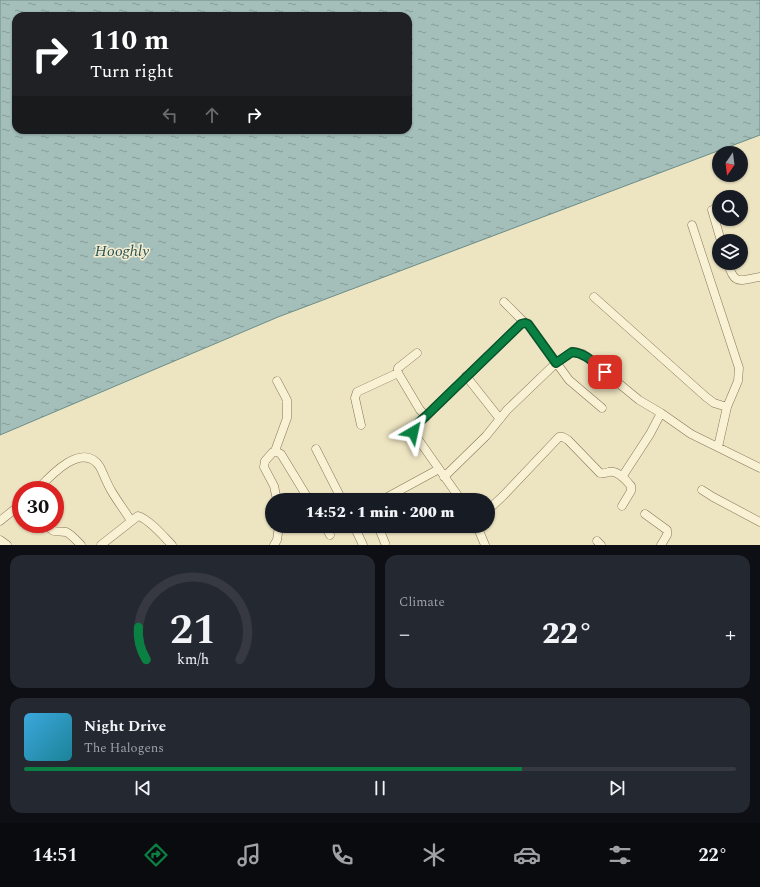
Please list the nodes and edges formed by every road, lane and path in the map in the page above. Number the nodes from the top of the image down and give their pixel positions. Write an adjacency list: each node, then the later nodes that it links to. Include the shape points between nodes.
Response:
1 (692, 225): 12 (street, via 739,368 738,381)
2 (730, 270): 3 (street, via 733,277 739,280)
3 (760, 277)
4 (594, 297): 12 (street, via 706,397)
5 (504, 302): 6 (street)
6 (525, 323): 8 (street); 10 (street)
7 (417, 353): 9 (street, via 398,368)
8 (556, 363): 13 (street, via 569,380); 14 (street, via 572,352 583,354 639,400); 16 (street, via 506,410)
9 (398, 373): 15 (street); 17 (street, via 357,392 355,398)
10 (466, 376): 15 (street); 16 (street)
11 (277, 381): 20 (street, via 287,400 287,418)
12 (727, 407): 18 (street)
13 (602, 408)
14 (661, 413): 18 (street, via 691,434); 23 (street)
15 (426, 416): 22 (street, via 414,427 413,432)
16 (500, 419): 24 (street)
17 (361, 425)
18 (718, 447): 21 (street)
19 (316, 449): 29 (street)
20 (275, 451): 27 (street, via 265,461 264,467); 28 (street, via 281,454)
21 (760, 468)
22 (439, 469): 24 (street); 30 (street)
23 (622, 476): 32 (street, via 611,472 600,473 568,440 559,437); 33 (street, via 632,489)
24 (444, 477): 31 (street)
25 (46, 481): 37 (street, via 74,460 84,456 89,458 99,466)
26 (702, 490): 38 (street)
27 (276, 493)
28 (305, 493)
29 (338, 493)
30 (395, 493)
31 (456, 493)
32 (495, 504)
33 (622, 506)
34 (12, 511): 36 (street)
35 (645, 514): 53 (street, via 667,530)
36 (0, 521)
37 (131, 521): 48 (street); 49 (street, via 138,516 142,517)
38 (760, 522)
39 (64, 533): 47 (street, via 68,533)
40 (278, 533): 50 (street)
41 (357, 533): 51 (street)
42 (381, 533): 45 (street)
43 (481, 533): 52 (street)
44 (0, 540): 46 (street)
45 (385, 542)
46 (7, 545)
47 (81, 545)
48 (101, 545)
49 (172, 545)
50 (274, 545)
51 (363, 545)
52 (486, 545)
53 (661, 545)

